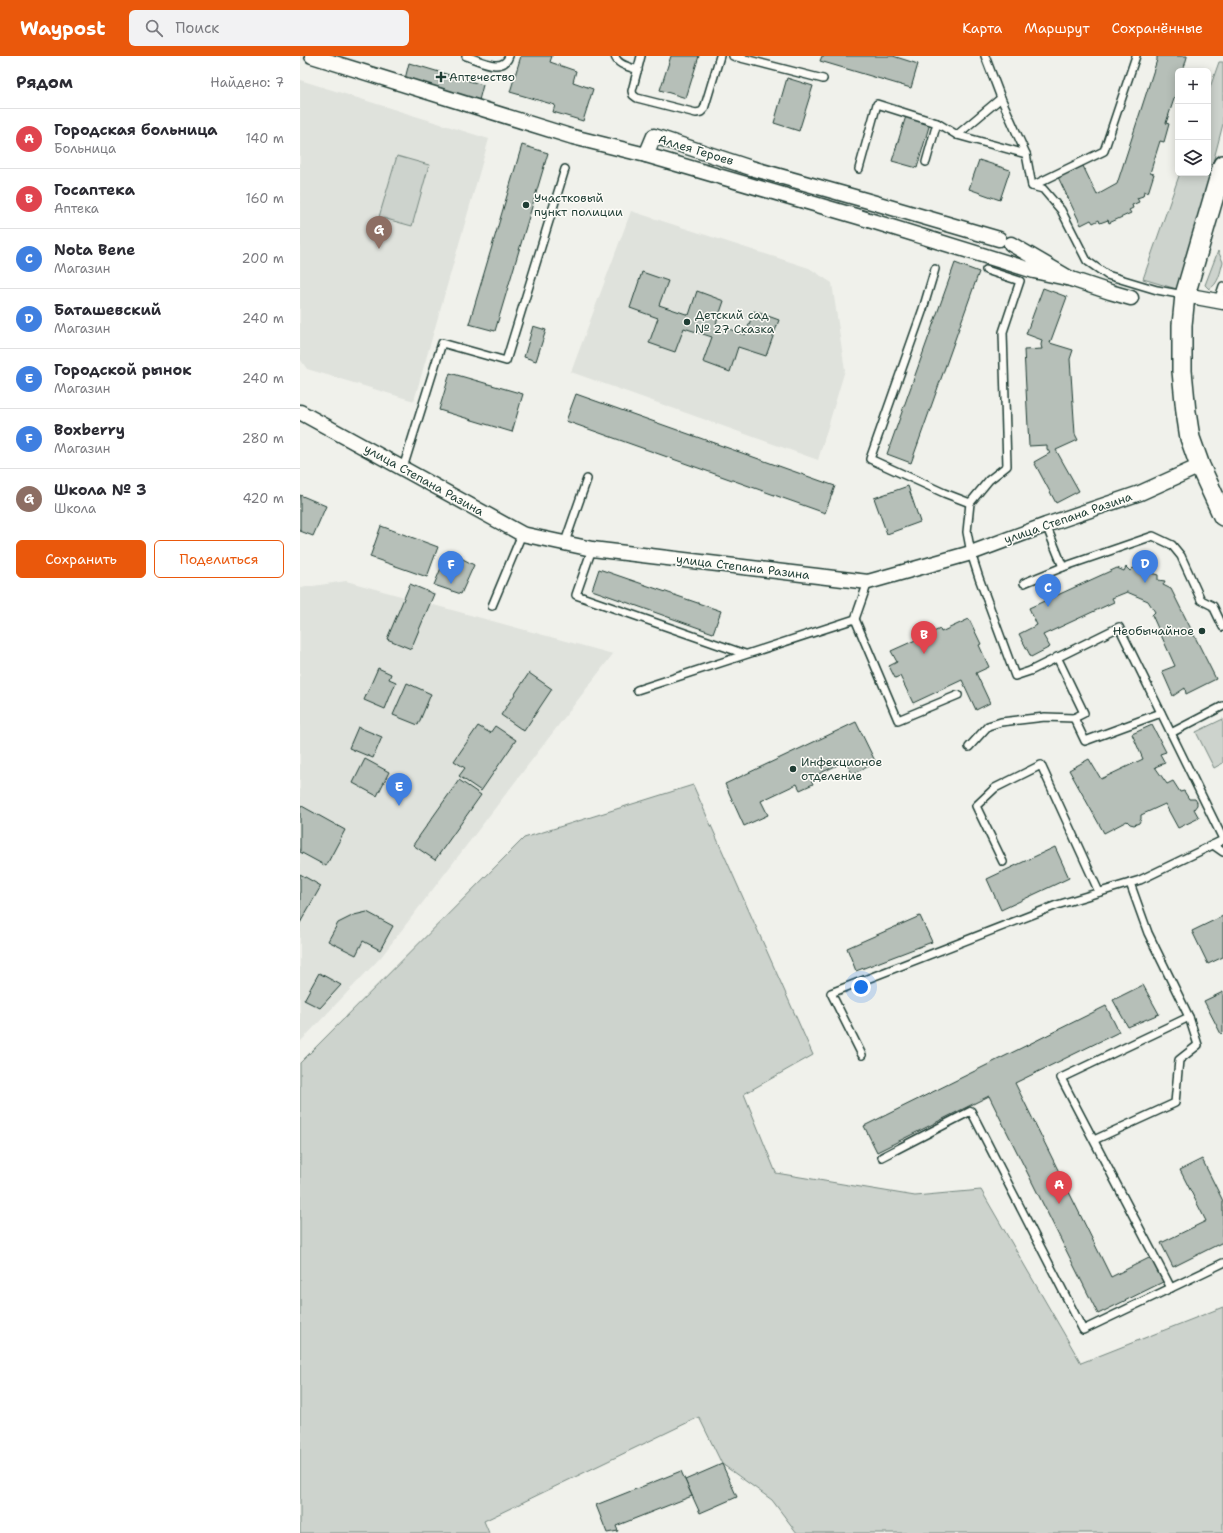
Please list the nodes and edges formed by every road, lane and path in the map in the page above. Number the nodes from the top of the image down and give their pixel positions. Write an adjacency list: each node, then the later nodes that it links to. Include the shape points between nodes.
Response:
1 (312, 56): 16 (street, Аллея Героев, via 573,137)
2 (466, 56): 3 (lane, via 496,66 503,65)
3 (510, 56)
4 (615, 56): 10 (lane, via 620,63)
5 (641, 56): 10 (lane)
6 (720, 56): 10 (lane, via 701,112 637,98 632,91)
7 (733, 56): 11 (lane)
8 (984, 56): 12 (lane)
9 (1136, 56): 21 (lane, via 1104,151)
10 (638, 70)
11 (823, 79)
12 (1001, 98): 14 (lane); 15 (lane)
13 (937, 123): 14 (lane); 17 (lane); 20 (lane, via 877,104)
14 (957, 135): 15 (lane)
15 (1026, 154): 21 (lane)
16 (646, 155): 24 (street, via 1034,271); 24 (street, Аллея Героев, via 654,136 751,168 1005,242)
17 (926, 162)
18 (1223, 164): 26 (main road)
19 (565, 169): 31 (lane, via 506,361 442,343)
20 (859, 169)
21 (1032, 186): 26 (lane, via 1043,189 1061,210 1087,261 1107,275 1157,290)
22 (936, 269): 33 (lane, via 870,459)
23 (986, 270): 33 (lane, via 1020,281 1003,332 1007,466 989,480)
24 (1071, 279): 27 (street)
25 (1223, 286): 28 (lane)
26 (1185, 295): 28 (street); 30 (main road, via 1182,371 1190,438)
27 (1131, 298)
28 (1221, 302)
29 (300, 412): 31 (street, улица Степана Разина)
30 (1200, 466): 34 (main road); 35 (street, улица Степана Разина, via 1140,493)
31 (403, 468): 36 (street, улица Степана Разина)
32 (587, 479): 37 (lane)
33 (970, 503): 39 (lane, via 967,532)
34 (1223, 516)
35 (1046, 525): 39 (street, улица Степана Разина); 40 (lane)
36 (522, 534): 37 (street, улица Степана Разина); 43 (lane)
37 (565, 542): 38 (street, улица Степана Разина)
38 (592, 549): 41 (street, улица Степана Разина); 46 (lane, via 576,594)
39 (971, 553): 41 (street, улица Степана Разина); 47 (lane, via 1015,676)
40 (1063, 567): 42 (lane); 45 (lane, via 1153,536 1172,545 1181,556 1201,600 1213,606)
41 (868, 582): 44 (lane)
42 (1024, 583)
43 (492, 606)
44 (855, 620): 46 (lane); 49 (lane, via 898,720)
45 (1223, 628)
46 (745, 654): 48 (lane)
47 (1057, 657): 51 (lane, via 1119,627); 52 (lane, via 1084,713)
48 (637, 690)
49 (958, 695)
50 (1223, 706): 53 (lane)
51 (1161, 713): 52 (lane, via 1085,741); 53 (lane)
52 (1074, 718): 54 (lane, via 1045,717 1001,722 988,726)
53 (1171, 733): 55 (lane)
54 (969, 746)
55 (1223, 840): 56 (lane)
56 (1213, 845): 57 (lane); 59 (lane)
57 (1223, 852)
58 (1003, 862): 60 (lane, via 976,806 995,788 1041,765)
59 (1130, 883): 60 (lane); 61 (lane, via 1148,933)
60 (1099, 892): 62 (lane, via 1057,904 831,993)
61 (1189, 1017): 63 (lane, via 1198,1045 1179,1060 1175,1103); 63 (lane, via 1061,1078)
62 (862, 1055)
63 (1094, 1140): 66 (lane)
64 (882, 1157): 66 (lane, via 971,1111 1083,1330)
65 (1223, 1263): 66 (lane)
66 (1171, 1288)

